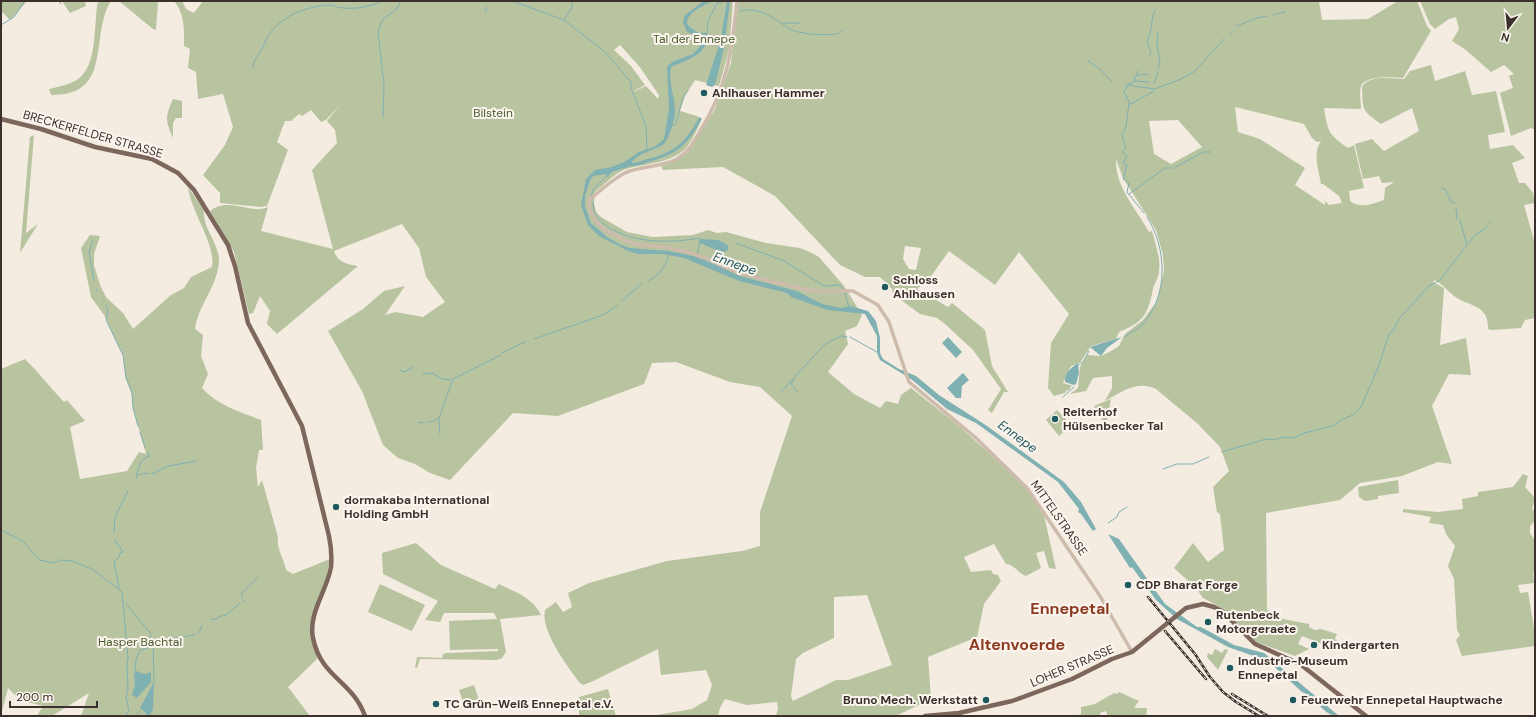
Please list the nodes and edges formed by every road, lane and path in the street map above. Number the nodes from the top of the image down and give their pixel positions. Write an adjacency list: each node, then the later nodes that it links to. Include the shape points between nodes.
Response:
1 (737, 1): 3 (street, MITTELSTRASSE, via 730,57 721,88 711,115 690,148 668,162 622,174 590,199 588,202 593,217 598,224 624,240 639,245 672,248 749,276 813,291 847,290 879,305 889,322 906,377 995,455 1027,488 1100,596)
2 (1, 118): 4 (main road, BRECKERFELDER STRASSE, via 164,165 180,175 192,187 221,233 235,266 248,323 302,426 329,536 331,567 313,621 315,644 327,670 352,692)
3 (1132, 652): 5 (main road, LOHER STRASSE, via 1017,700 960,713); 6 (main road, LOHER STRASSE, via 1179,613 1195,604 1214,607 1227,615 1251,642 1297,662)
4 (365, 716)
5 (925, 716)
6 (1366, 716)

